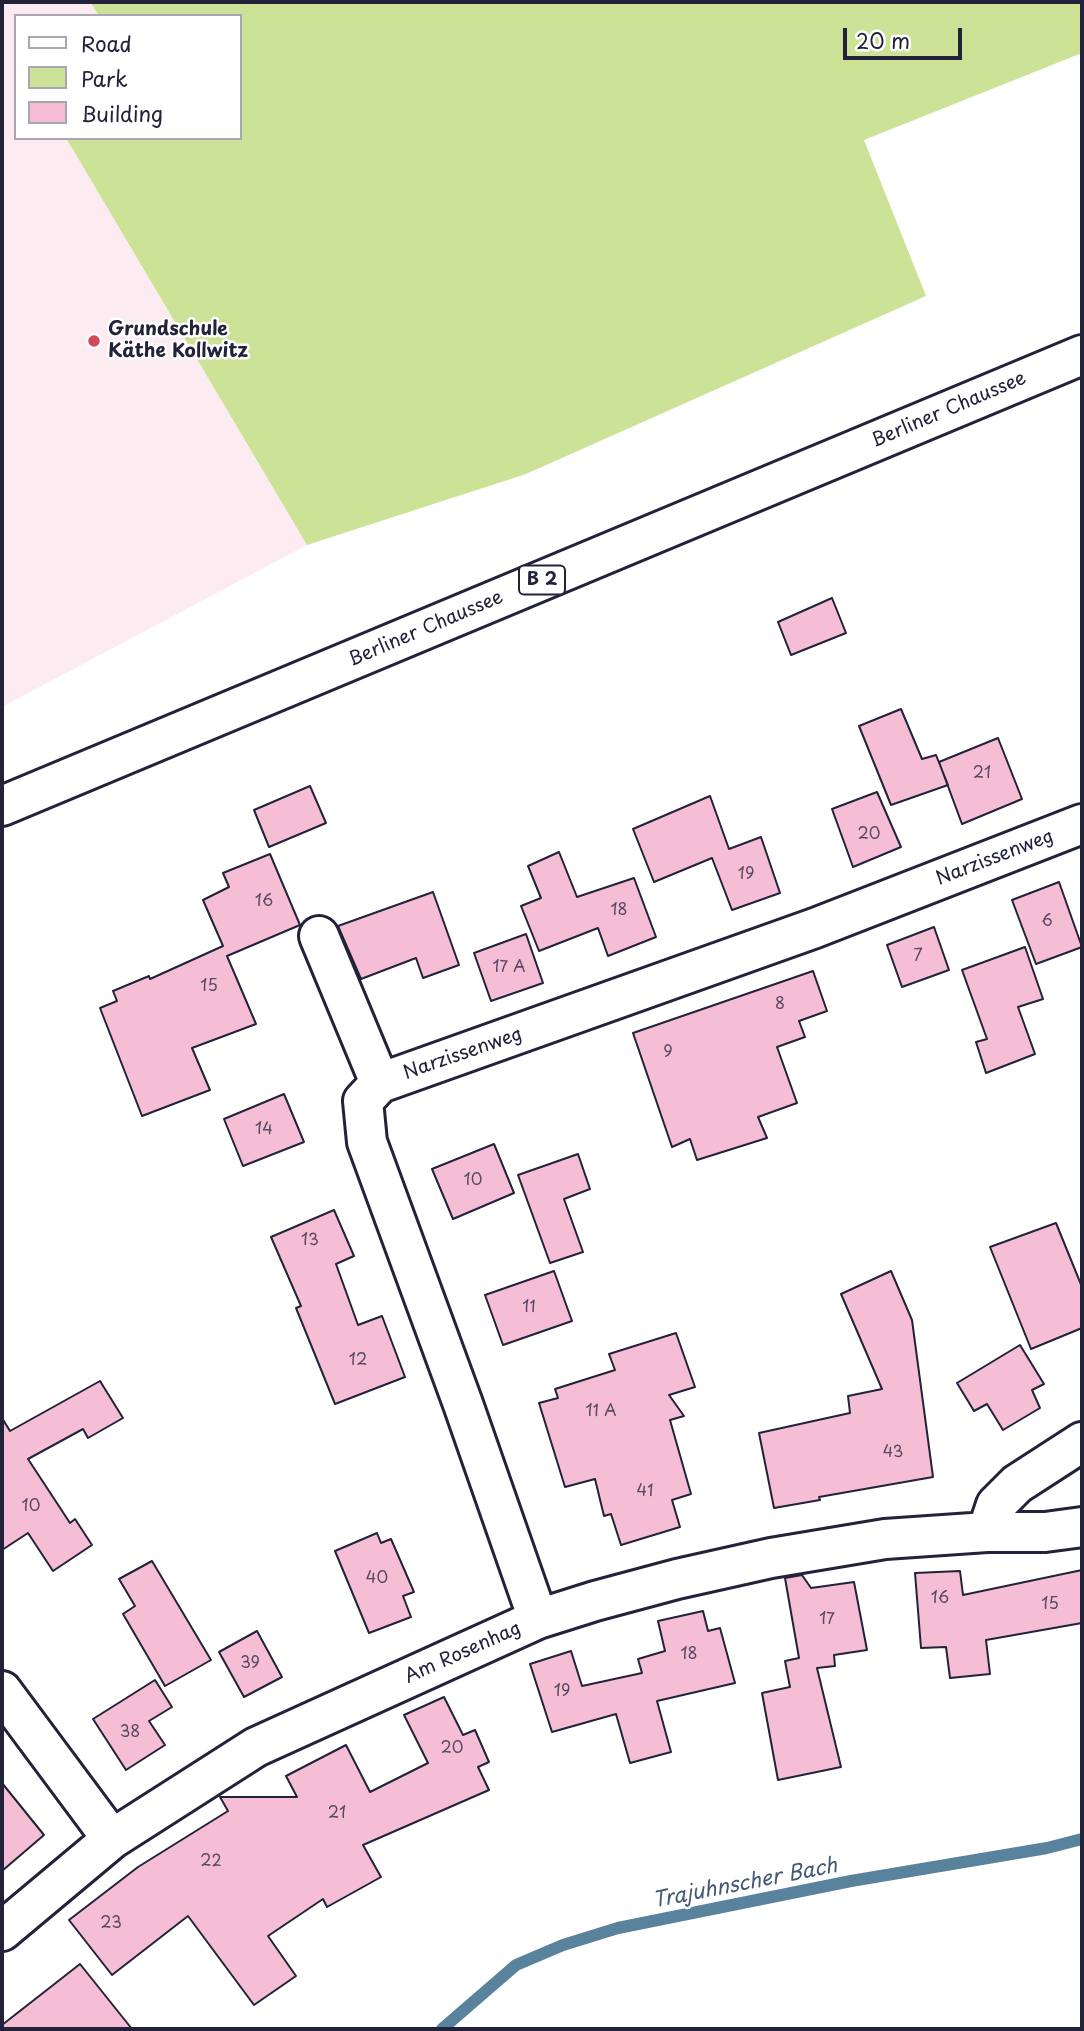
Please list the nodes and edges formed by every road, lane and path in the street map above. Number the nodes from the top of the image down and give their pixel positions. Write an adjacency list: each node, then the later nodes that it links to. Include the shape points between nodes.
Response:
1 (1082, 355): 2 (street, Berliner Chaussee / B 2)
2 (2, 806)
3 (1082, 824): 5 (street, Narzissenweg, via 815,928)
4 (319, 936): 5 (street)
5 (380, 1083): 9 (street, Narzissenweg, via 363,1101 367,1142)
6 (1082, 1441): 8 (street, via 1017,1483 996,1505)
7 (1082, 1527): 8 (street, Am Rosenhag)
8 (987, 1532): 9 (street, Am Rosenhag, via 885,1539 771,1558 653,1585)
9 (538, 1619): 11 (street, Am Rosenhag, via 256,1747)
10 (2, 1691): 11 (street)
11 (112, 1839): 12 (street, Am Rosenhag)
12 (2, 1931)

